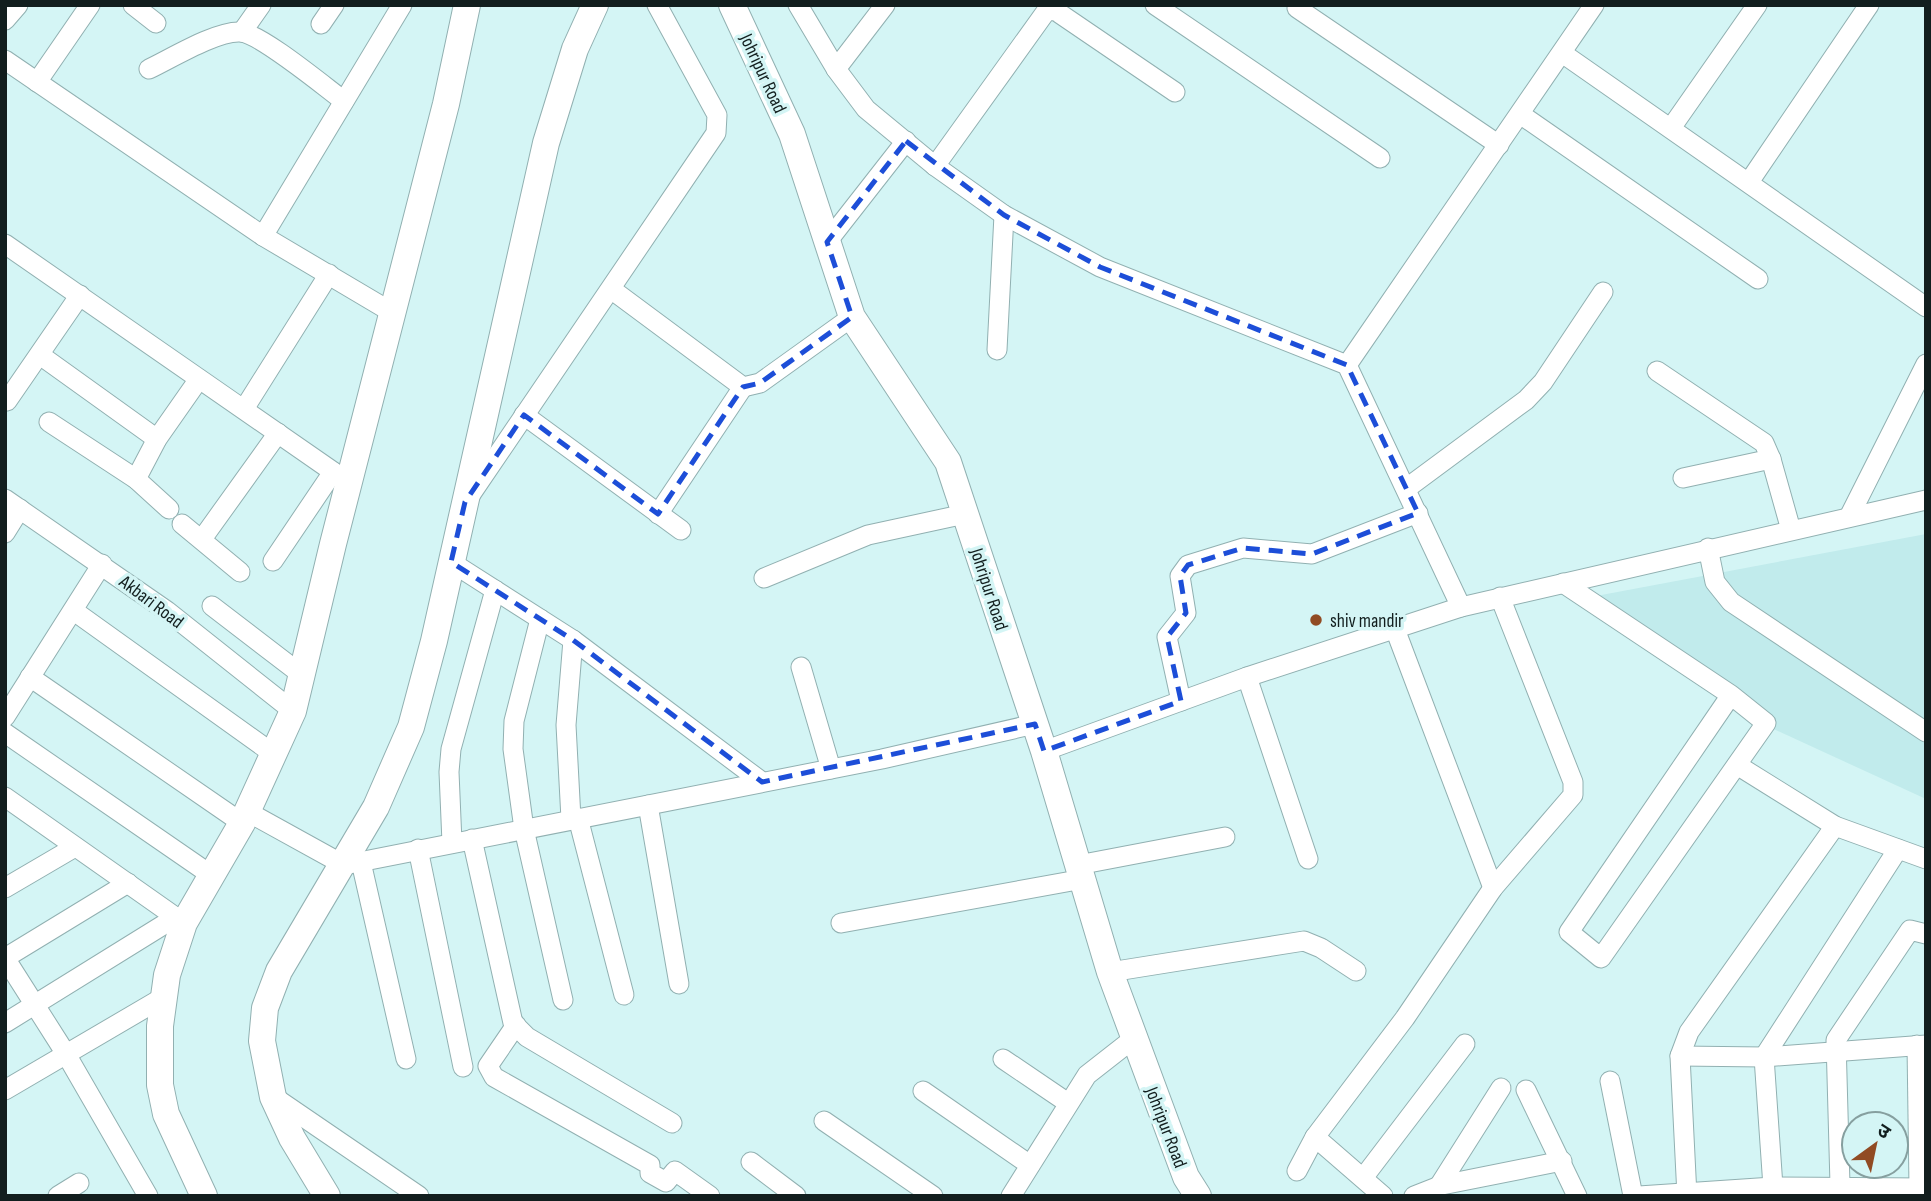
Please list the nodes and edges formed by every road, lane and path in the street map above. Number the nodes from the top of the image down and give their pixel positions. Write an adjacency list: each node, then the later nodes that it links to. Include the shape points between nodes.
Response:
1 (18, 5): 18 (street)
2 (90, 5): 26 (street)
3 (133, 5): 19 (street)
4 (261, 5): 21 (street)
5 (334, 5): 20 (street)
6 (402, 5): 28 (street)
7 (467, 5): 46 (street)
8 (595, 5): 67 (street, via 571,60 546,143)
9 (657, 5): 42 (street, via 718,123 712,142)
10 (732, 5): 38 (street, Johripur Road, via 792,134)
11 (885, 5): 25 (street)
12 (1594, 5): 22 (street)
13 (1757, 5): 30 (street)
14 (1869, 5): 35 (street)
15 (1161, 7): 33 (street)
16 (803, 8): 25 (street)
17 (1297, 8): 32 (street)
18 (5, 20)
19 (156, 23)
20 (321, 24)
21 (242, 32): 24 (street, via 227,34); 28 (street)
22 (1562, 52): 29 (street); 30 (street)
23 (5, 60): 26 (street)
24 (149, 69)
25 (836, 69): 31 (street, via 866,109)
26 (37, 82): 37 (street)
27 (1175, 92): 34 (street, via 1048,10)
28 (344, 102): 37 (street)
29 (1520, 114): 32 (street); 41 (street)
30 (1671, 128): 35 (street)
31 (906, 141): 34 (street); 38 (street)
32 (1499, 145): 51 (street)
33 (1380, 158)
34 (935, 166): 36 (street)
35 (1749, 182): 45 (street)
36 (1004, 215): 48 (street); 51 (street, via 1100,267)
37 (263, 236): 40 (street)
38 (827, 242): 47 (street, Johripur Road)
39 (5, 244): 44 (street)
40 (329, 274): 46 (street); 56 (street)
41 (1758, 279)
42 (611, 289): 54 (street); 57 (street)
43 (1603, 292): 65 (street, via 1526,400)
44 (80, 295): 49 (street); 53 (street)
45 (1923, 301)
46 (393, 313): 62 (street)
47 (852, 317): 54 (street, via 760,383); 71 (street, Johripur Road, via 948,462)
48 (997, 349)
49 (40, 355): 55 (street); 60 (street)
50 (1926, 364): 72 (street)
51 (1347, 365): 65 (street)
52 (1657, 371): 61 (street, via 1754,434)
53 (199, 379): 56 (street); 60 (street)
54 (743, 387): 70 (street)
55 (8, 401)
56 (244, 409): 59 (street)
57 (524, 415): 67 (street); 70 (street)
58 (49, 422): 64 (street)
59 (278, 433): 62 (street); 76 (street)
60 (157, 439): 64 (street)
61 (1772, 459): 63 (street); 74 (street)
62 (341, 477): 78 (street); 93 (street)
63 (1683, 478)
64 (136, 479): 76 (street)
65 (1407, 488): 69 (street)
66 (1926, 500): 72 (street)
67 (465, 502): 79 (street)
68 (13, 504): 75 (street); 80 (street, Akbari Road)
69 (1418, 513): 87 (street); 97 (street, via 1312,554 1243,548 1188,565 1180,576 1186,613 1167,637)
70 (658, 514): 73 (street)
71 (965, 514): 82 (street, via 868,535); 100 (street, Johripur Road)
72 (1849, 517): 74 (street)
73 (681, 530)
74 (1791, 530): 77 (street)
75 (5, 533)
76 (202, 539): 81 (street)
77 (1708, 548): 83 (street); 101 (street, via 1715,582 1731,602)
78 (273, 561)
79 (452, 562): 84 (street); 121 (street, via 411,727)
80 (102, 564): 88 (street); 98 (street, Akbari Road)
81 (240, 572)
82 (764, 578)
83 (1563, 583): 85 (street); 96 (street)
84 (495, 590): 89 (street); 115 (street, via 451,749)
85 (1500, 597): 87 (street); 126 (street, via 1574,789 1570,800)
86 (212, 606): 93 (street)
87 (1461, 607): 90 (street)
88 (74, 611): 94 (street); 103 (street)
89 (540, 619): 91 (street); 112 (street, via 514,721 513,749)
90 (1395, 629): 95 (street); 126 (street)
91 (573, 640): 106 (street); 109 (street, via 566,725)
92 (801, 667): 105 (street)
93 (302, 675): 98 (street)
94 (30, 677): 99 (street); 110 (street)
95 (1247, 677): 97 (street); 119 (street)
96 (1731, 695): 104 (street, via 1766,723); 104 (street, via 1569,932 1601,958)
97 (1181, 701): 102 (street)
98 (293, 711): 103 (street)
99 (6, 720): 123 (street)
100 (1035, 724): 102 (street, Johripur Road); 105 (street)
101 (1926, 732)
102 (1044, 751): 122 (street, Johripur Road)
103 (275, 755): 110 (street)
104 (1737, 765): 111 (street)
105 (831, 769): 106 (street)
106 (762, 782): 108 (street)
107 (5, 797): 116 (street)
108 (648, 804): 109 (street); 133 (street)
109 (575, 819): 112 (street); 134 (street)
110 (253, 820): 121 (street); 123 (street)
111 (1835, 826): 118 (street); 145 (street, via 1689,1032)
112 (524, 828): 114 (street); 136 (street)
113 (1225, 836): 122 (street)
114 (472, 839): 115 (street); 139 (street, via 509,1013)
115 (452, 843): 117 (street)
116 (75, 846): 124 (street); 125 (street)
117 (418, 849): 121 (street); 149 (street)
118 (1898, 849): 120 (street); 146 (street)
119 (1308, 859)
120 (1926, 859)
121 (353, 864): 147 (street); 155 (street, via 279,971 265,1008 262,1041)
122 (1081, 872): 128 (street); 132 (street, Johripur Road)
123 (211, 875): 127 (street)
124 (128, 883): 127 (street); 130 (street)
125 (5, 888)
126 (1493, 888): 159 (street, via 1405,1018)
127 (180, 920): 135 (street); 137 (street)
128 (841, 923)
129 (1926, 934): 143 (street, via 1910,930 1836,1040)
130 (5, 958): 137 (street)
131 (1356, 971): 132 (street, via 1304,941)
132 (1110, 972): 140 (street, Johripur Road)
133 (678, 984)
134 (624, 995)
135 (162, 998): 144 (street); 174 (street, via 160,1085 166,1114)
136 (563, 1000)
137 (34, 1004): 138 (street); 144 (street)
138 (5, 1023)
139 (516, 1026): 158 (street, via 527,1037); 177 (street, via 488,1066 494,1077 650,1165 650,1173 666,1182 675,1171)
140 (1133, 1039): 156 (street, via 1087,1075); 181 (street, Johripur Road, via 1186,1177)
141 (1465, 1044): 164 (street)
142 (1922, 1045): 143 (street); 168 (street)
143 (1836, 1053): 146 (street); 169 (street)
144 (66, 1054): 152 (street); 171 (street)
145 (1680, 1056): 146 (street); 172 (street)
146 (1764, 1057): 167 (street)
147 (406, 1059)
148 (1003, 1059): 156 (street)
149 (463, 1067)
150 (1610, 1081): 185 (street)
151 (1501, 1088): 166 (street)
152 (5, 1090)
153 (923, 1090): 162 (street)
154 (1526, 1090): 160 (street)
155 (273, 1097): 175 (street); 176 (street)
156 (1068, 1103): 162 (street)
157 (824, 1121): 179 (street)
158 (672, 1123)
159 (1315, 1137): 163 (street); 164 (street)
160 (1562, 1161): 166 (street); 184 (street)
161 (751, 1163): 178 (street)
162 (1030, 1165): 180 (street)
163 (1297, 1171)
164 (1363, 1178): 182 (street)
165 (79, 1183): 173 (street)
166 (1439, 1186): 183 (street)
167 (1773, 1187): 169 (street); 170 (street)
168 (1922, 1187): 169 (street)
169 (1842, 1191)
170 (1743, 1192): 172 (street)
171 (141, 1193)
172 (1686, 1193): 186 (street)
173 (58, 1196)
174 (204, 1196)
175 (327, 1196)
176 (419, 1196)
177 (710, 1196)
178 (796, 1196)
179 (933, 1196)
180 (1011, 1196)
181 (1198, 1196)
182 (1383, 1196)
183 (1414, 1196)
184 (1577, 1196)
185 (1633, 1196)
186 (1639, 1196)

